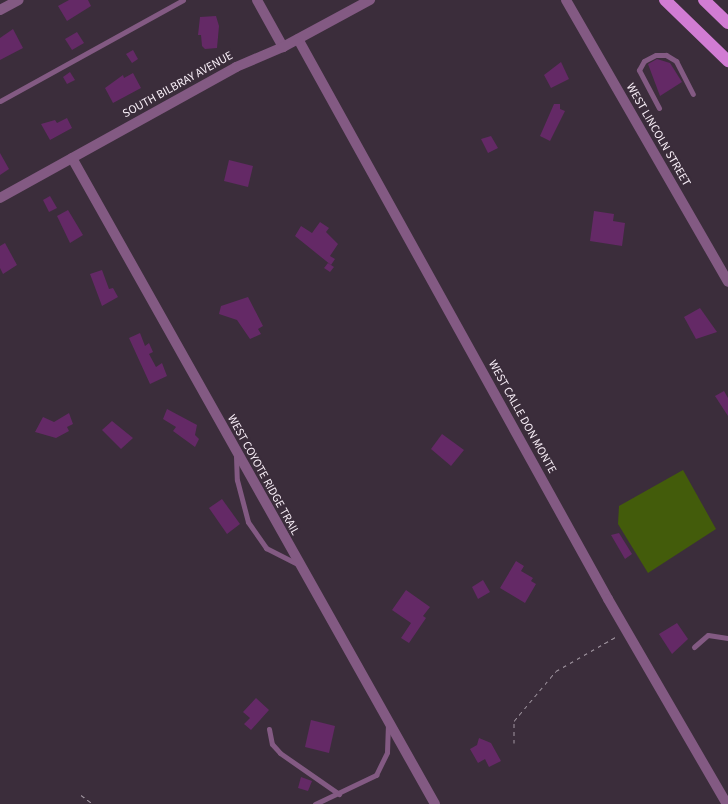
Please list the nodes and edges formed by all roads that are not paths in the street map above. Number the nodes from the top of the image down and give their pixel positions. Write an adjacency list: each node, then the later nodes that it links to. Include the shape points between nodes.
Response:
1 (19, 0): 8 (street)
2 (183, 0): 14 (lane)
3 (257, 0): 11 (street)
4 (566, 0): 18 (street, WEST LINCOLN STREET)
5 (665, 0): 12 (main road)
6 (704, 0): 9 (main road)
7 (364, 1): 10 (street, SOUTH BILBRAY AVENUE)
8 (0, 10)
9 (728, 23)
10 (298, 39): 11 (street, SOUTH BILBRAY AVENUE); 28 (street, WEST CALLE DON MONTE, via 627,631)
11 (283, 47): 16 (street, SOUTH BILBRAY AVENUE, via 236,67)
12 (728, 61)
13 (693, 94): 15 (lane, via 676,61 666,55 656,55 644,61 639,70)
14 (0, 101)
15 (658, 108)
16 (72, 158): 17 (street, SOUTH BILBRAY AVENUE); 19 (street, WEST COYOTE RIDGE TRAIL)
17 (0, 198)
18 (728, 282)
19 (236, 453): 20 (street, WEST COYOTE RIDGE TRAIL); 20 (lane, via 236,480 248,522 266,548)
20 (299, 565): 23 (street, WEST COYOTE RIDGE TRAIL)
21 (728, 638): 22 (lane, via 708,635)
22 (694, 647)
23 (387, 720): 25 (lane, via 387,752 376,775); 27 (street, WEST COYOTE RIDGE TRAIL)
24 (269, 729): 25 (lane, via 272,744 280,753)
25 (339, 794): 26 (lane)
26 (315, 804)
27 (435, 804)
28 (727, 804)

